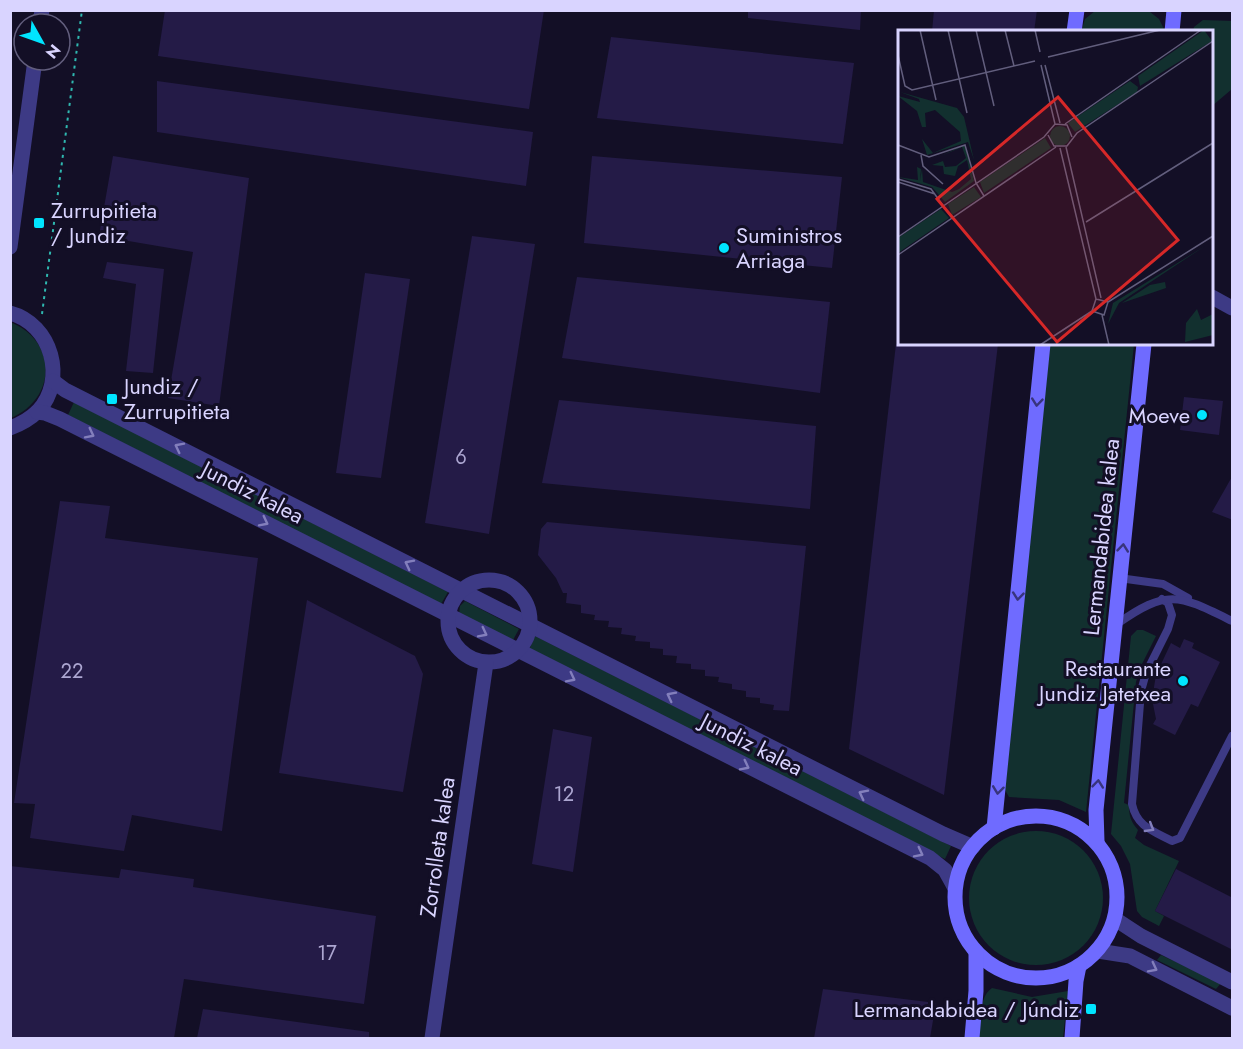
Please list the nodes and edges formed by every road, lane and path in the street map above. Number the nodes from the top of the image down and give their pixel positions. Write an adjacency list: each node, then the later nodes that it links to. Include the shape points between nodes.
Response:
1 (82, 10): 8 (path)
2 (1077, 10): 4 (street)
3 (1174, 10): 5 (street)
4 (1074, 30)
5 (1172, 30)
6 (33, 72): 7 (street)
7 (10, 247)
8 (44, 292)
9 (1213, 298): 10 (street)
10 (1233, 308)
11 (10, 313): 14 (street, via 28,321 46,341 52,354)
12 (1043, 345): 28 (street, one-way to 28)
13 (1143, 345): 17 (street, Lermandabidea kalea, one-way to 13)
14 (53, 381): 15 (street); 18 (street, Jundiz kalea, one-way to 14)
15 (37, 412): 16 (street); 21 (street, Jundiz kalea, one-way to 21, via 60,419)
16 (10, 428)
17 (1119, 578): 20 (lane, via 1163,584); 24 (street, Lermandabidea kalea)
18 (461, 590): 21 (street); 23 (street, Jundiz kalea); 23 (street, via 487,580 513,587 524,599)
19 (1162, 599): 20 (lane, via 1185,599); 24 (lane, via 1139,608); 27 (lane, one-way to 27, via 1172,615 1141,692 1132,804 1139,822 1172,841 1180,838)
20 (1197, 604): 22 (lane)
21 (448, 615): 25 (street, Jundiz kalea, one-way to 25); 26 (street, via 453,642 474,660)
22 (1233, 621)
23 (531, 626): 25 (street); 30 (street, Jundiz kalea, one-way to 23)
24 (1114, 626): 29 (street, Lermandabidea kalea, one-way to 24)
25 (519, 651): 26 (street, via 498,663); 31 (street, Jundiz kalea, one-way to 31, via 930,858 945,870)
26 (486, 663): 38 (street, Zorrolleta kalea)
27 (1233, 736)
28 (994, 828): 29 (street, via 1029,816 1048,817 1066,821); 30 (street)
29 (1096, 842): 32 (street, via 1106,855 1117,886)
30 (973, 847): 31 (street, via 961,866)
31 (955, 888): 34 (street, via 956,911 963,933)
32 (1115, 919): 33 (street); 36 (street)
33 (1098, 951): 35 (street); 37 (street, one-way to 37, via 1130,956)
34 (976, 952): 35 (street, via 993,967 1014,976 1036,979 1059,976); 39 (street)
35 (1079, 966): 40 (street)
36 (1233, 982)
37 (1233, 1008)
38 (432, 1038)
39 (972, 1038)
40 (1072, 1038)

